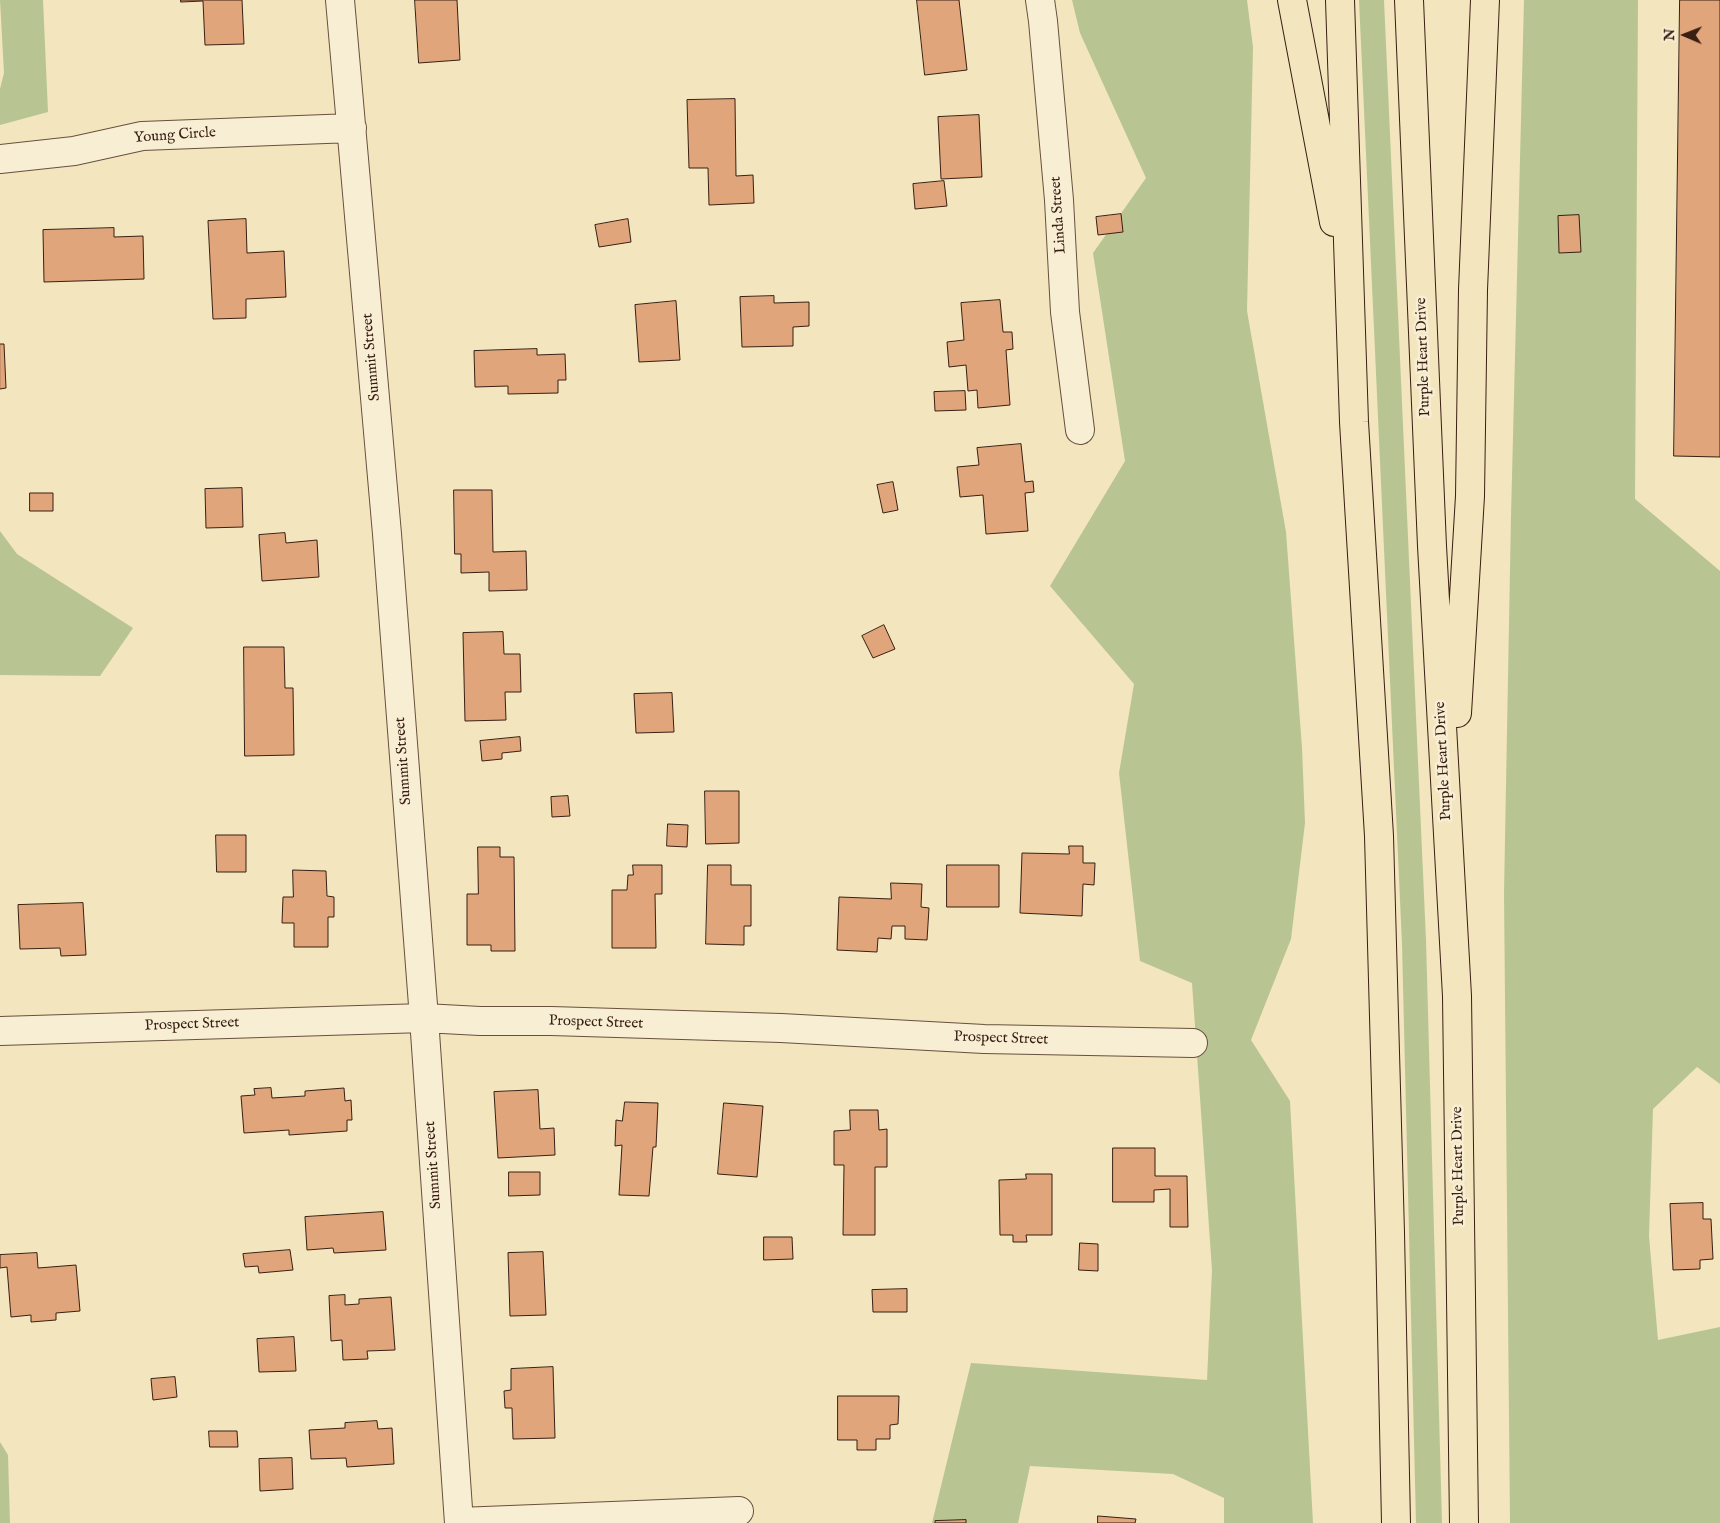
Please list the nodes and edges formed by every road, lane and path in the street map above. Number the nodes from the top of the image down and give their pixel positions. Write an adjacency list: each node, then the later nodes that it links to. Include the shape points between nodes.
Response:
1 (340, 0): 7 (street, Summit Street)
2 (1040, 0): 10 (street, Linda Street, via 1059,200 1065,312)
3 (1292, 0): 9 (main road)
4 (1340, 0): 9 (main road)
5 (1409, 0): 11 (main road, Purple Heart Drive, via 1432,546)
6 (1485, 0): 11 (main road, via 1473,290 1470,496)
7 (352, 128): 8 (street, Young Circle, via 142,136 74,151); 12 (street, Summit Street)
8 (0, 159)
9 (1350, 303): 17 (main road, via 1379,836)
10 (1080, 430)
11 (1450, 870): 18 (main road, Purple Heart Drive, via 1457,1005)
12 (424, 1018): 13 (street, Prospect Street); 14 (street, Prospect Street, via 781,1028 984,1039); 16 (street, Summit Street)
13 (0, 1031)
14 (1193, 1043)
15 (739, 1511): 16 (street)
16 (459, 1523)
17 (1396, 1523)
18 (1464, 1523)

